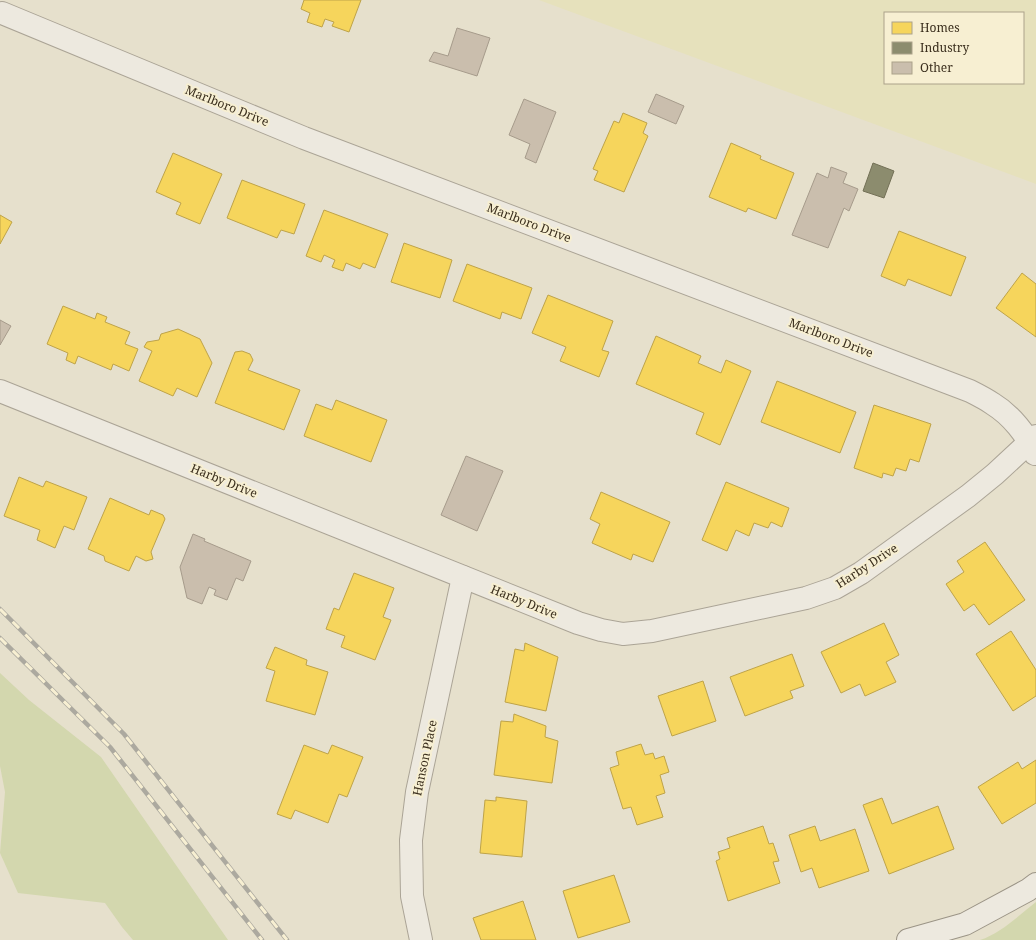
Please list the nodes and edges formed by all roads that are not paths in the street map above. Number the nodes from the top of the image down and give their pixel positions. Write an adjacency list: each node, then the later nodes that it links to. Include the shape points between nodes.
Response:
1 (5, 9): 3 (street, Marlboro Drive, via 311,140 970,391 994,404)
2 (0, 391): 4 (street, Harby Drive)
3 (1034, 444): 4 (street, Harby Drive, via 968,496 861,573 835,588 806,598 652,632 623,634 578,623)
4 (463, 577): 6 (street, Hanson Place, via 417,792 412,840 412,896)
5 (1036, 884): 7 (street, via 965,924)
6 (421, 940)
7 (908, 940)

